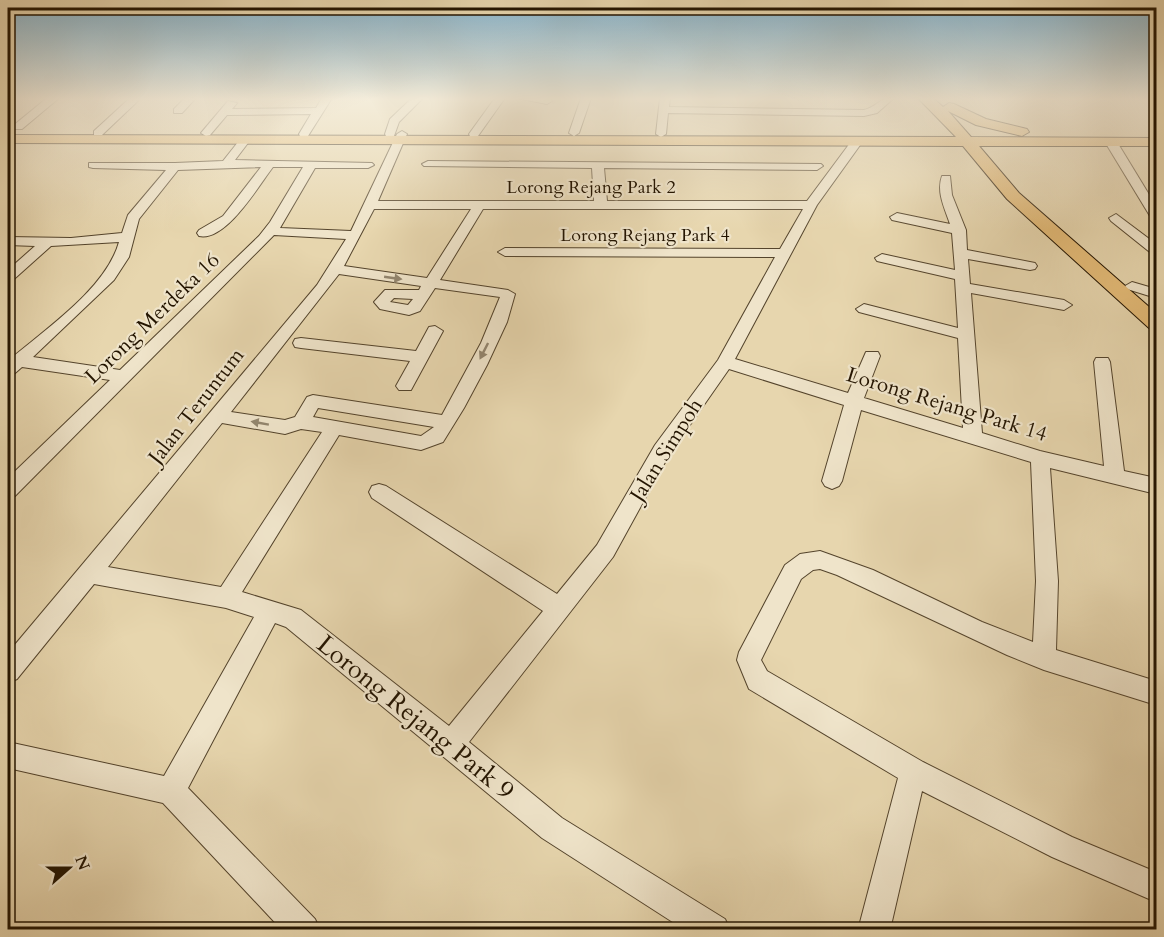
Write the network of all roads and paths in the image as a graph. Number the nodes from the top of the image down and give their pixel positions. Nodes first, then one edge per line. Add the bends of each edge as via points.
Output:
1 (857, 141) edge
2 (244, 142) edge
3 (391, 142) edge
4 (921, 142) edge
5 (974, 142) edge
6 (976, 142) edge
7 (1046, 142) edge
8 (1051, 142) junction
9 (1111, 142) junction
10 (1123, 142) edge
11 (1010, 160) dead end
12 (227, 163) junction
13 (270, 163) junction
14 (311, 164) junction
15 (428, 164) dead end
16 (93, 165) dead end
17 (368, 165) dead end
18 (598, 166) junction
19 (817, 166) dead end
20 (175, 167) junction
21 (988, 168) junction
22 (946, 179) dead end
23 (480, 204) junction
24 (369, 205) junction
25 (601, 205) junction
26 (811, 205) junction
27 (1156, 216) edge
28 (897, 217) dead end
29 (1116, 218) dead end
30 (958, 230) junction
31 (269, 231) junction
32 (204, 233) dead end
33 (354, 235) junction
34 (128, 237) junction
35 (8, 241) edge
36 (46, 243) junction
37 (1156, 250) edge
38 (505, 252) dead end
39 (786, 253) junction
40 (960, 253) junction
41 (882, 258) dead end
42 (1030, 266) dead end
43 (335, 269) junction
44 (8, 277) edge
45 (962, 282) junction
46 (426, 289) junction
47 (1155, 301) edge
48 (1064, 306) dead end
49 (864, 309) dead end
50 (1156, 323) edge
51 (435, 331) dead end
52 (966, 335) junction
53 (301, 343) dead end
54 (872, 356) dead end
55 (419, 357) junction
56 (725, 362) junction
57 (1102, 362) dead end
58 (14, 366) edge
59 (122, 376) junction
60 (405, 386) dead end
61 (855, 401) junction
62 (219, 416) junction
63 (301, 422) junction
64 (446, 422) junction
65 (334, 429) junction
66 (973, 437) junction
67 (1040, 458) junction
68 (1115, 476) junction
69 (832, 481) dead end
70 (1156, 486) edge
71 (8, 490) edge
72 (379, 492) dead end
73 (89, 573) junction
74 (226, 598) junction
75 (560, 609) junction
76 (269, 612) junction
77 (1044, 658) junction
78 (8, 671) edge
79 (1156, 693) edge
80 (451, 744) junction
81 (8, 755) edge
82 (913, 772) junction
83 (171, 792) junction
84 (1156, 887) edge
85 (304, 930) edge
86 (714, 930) edge
87 (874, 930) edge

1 - 26 street, Jalan Simpoh
2 - 12 street
3 - 24 street, Jalan Teruntum
4 - 21 main road
5 - 21 main road
6 - 47 main road via 1005,167 1015,183 1132,286
7 - 8 main road
8 - 9 main road
8 - 11 main road
9 - 10 main road
9 - 27 street
12 - 13 street
12 - 20 street
13 - 14 street
13 - 32 street via 228,219
14 - 17 street
14 - 31 street, Lorong Merdeka 16
15 - 18 street
16 - 20 street
18 - 19 street
18 - 25 street
20 - 34 street via 134,218
21 - 50 main road via 1012,195
22 - 30 street via 946,195
23 - 24 street, Lorong Rejang Park 2
23 - 25 street, Lorong Rejang Park 2
23 - 46 street
24 - 33 street, Jalan Teruntum
25 - 26 street, Lorong Rejang Park 2
26 - 39 street, Jalan Simpoh
28 - 30 street
29 - 37 street
30 - 40 street
31 - 33 street
31 - 59 street, Lorong Merdeka 16
33 - 43 street, Jalan Teruntum
34 - 36 street
34 - 58 street via 122,257 109,277
35 - 36 street
36 - 44 street
38 - 39 street, Lorong Rejang Park 4
39 - 56 street, Jalan Simpoh
40 - 42 street
40 - 45 street
41 - 45 street
43 -> 46 street
43 - 62 street, Jalan Teruntum
45 - 48 street
45 - 52 street
46 -> 64 street via 508,295 492,336
49 - 52 street
51 - 55 street
52 - 66 street
53 - 55 street
54 - 61 street
55 - 60 street
56 - 61 street, Lorong Rejang Park 14
56 - 75 street, Jalan Simpoh via 662,450 605,551
57 - 68 street
58 - 59 street
59 - 71 street, Lorong Merdeka 16
61 - 66 street, Lorong Rejang Park 14
61 - 69 street
63 -> 62 street via 285,427
62 - 73 street, Jalan Teruntum
63 - 64 street via 313,401
63 - 65 street
64 - 65 street via 434,439 421,443
65 - 74 street
66 - 67 street, Lorong Rejang Park 14
67 - 68 street, Lorong Rejang Park 14
67 - 77 street via 1047,581
68 - 70 street, Lorong Rejang Park 14
72 - 75 street
73 - 74 street, Lorong Rejang Park 9
73 - 78 street, Jalan Teruntum
74 - 76 street, Lorong Rejang Park 9
75 - 80 street, Jalan Simpoh
76 - 80 street, Lorong Rejang Park 9 via 293,618
76 - 83 street
77 - 79 street
77 - 82 street via 834,564 808,561 793,572 751,652 753,672 758,680
80 - 86 street, Lorong Rejang Park 9 via 552,828
81 - 83 street
82 - 84 street via 1062,847
82 - 87 street
83 - 85 street

